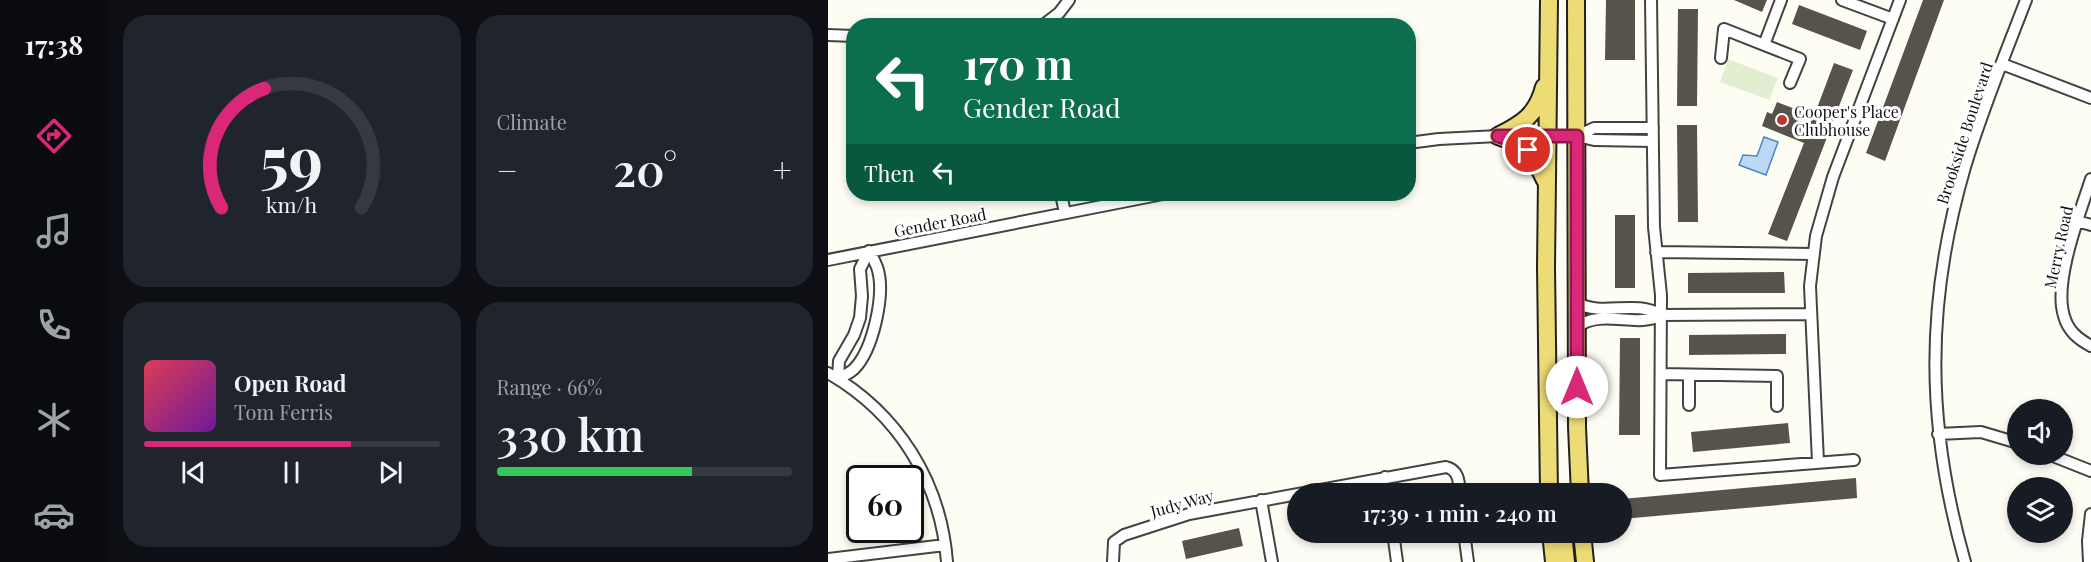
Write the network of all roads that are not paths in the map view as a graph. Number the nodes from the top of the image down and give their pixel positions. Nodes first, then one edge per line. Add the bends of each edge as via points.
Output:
1 (1069, 0) edge
2 (1548, 0) edge
3 (1576, 0) edge
4 (1652, 0) edge
5 (1781, 0) edge
6 (1842, 0) edge
7 (1900, 0) edge
8 (2026, 0) edge
9 (1052, 18) edge
10 (1893, 19) junction
11 (828, 35) edge
12 (846, 36) edge
13 (1764, 45) junction
14 (1721, 58) dead end
15 (1548, 63) junction
16 (2002, 64) junction
17 (1790, 83) dead end
18 (2091, 98) edge
19 (1653, 129) junction
20 (1498, 136) junction
21 (1547, 136) junction
22 (1577, 136) junction
23 (1653, 141) junction
24 (1416, 142) edge
25 (2091, 180) edge
26 (1547, 183) junction
27 (1062, 201) edge
28 (1127, 201) edge
29 (1065, 213) junction
30 (2077, 221) junction
31 (2091, 225) edge
32 (869, 250) junction
33 (1656, 252) junction
34 (1813, 254) junction
35 (828, 260) edge
36 (1576, 303) junction
37 (1810, 314) junction
38 (1661, 315) junction
39 (860, 318) junction
40 (876, 322) junction
41 (1577, 327) junction
42 (2091, 346) edge
43 (1661, 374) junction
44 (1689, 375) junction
45 (833, 376) edge
46 (1689, 405) dead end
47 (1777, 406) dead end
48 (1938, 434) junction
49 (2007, 440) edge
50 (1548, 449) junction
51 (1854, 460) dead end
52 (1818, 462) junction
53 (2073, 464) edge
54 (2091, 471) edge
55 (1385, 477) junction
56 (1386, 483) edge
57 (1459, 483) edge
58 (1549, 483) edge
59 (1556, 483) edge
60 (1580, 483) edge
61 (1261, 500) junction
62 (2091, 514) edge
63 (1394, 543) edge
64 (1465, 543) edge
65 (1552, 543) edge
66 (1564, 543) edge
67 (1583, 543) edge
68 (945, 545) junction
69 (828, 559) edge
70 (947, 562) edge
71 (1113, 562) edge
72 (1272, 562) edge
73 (1397, 562) edge
74 (1468, 562) edge
75 (1554, 562) edge
76 (1566, 562) edge
77 (1585, 562) edge
78 (1965, 562) edge
79 (2089, 562) edge

1 - 9 street
2 - 15 main road
3 - 22 main road
4 - 19 street
5 - 13 street
6 - 10 street
7 - 10 street
8 - 16 street, Brookside Boulevard
10 - 34 street via 1830,188
11 - 12 street
13 - 14 street via 1724,29
13 - 17 street via 1800,59
15 - 20 main road via 1537,105 1520,125
15 - 21 main road
16 - 18 street
16 - 48 street, Brookside Boulevard via 1966,166 1945,255 1936,326
19 - 22 street via 1594,128
19 - 23 street
20 - 21 street
20 - 24 street
20 - 26 main road via 1528,150
21 - 22 street
21 - 26 main road
22 - 23 street
22 - 36 main road
23 - 33 street
25 - 30 street, Merry Road
26 - 50 main road
27 - 29 street
28 - 29 street, Gender Road
29 - 32 street, Gender Road
30 - 31 street
30 - 42 street, Merry Road via 2062,287 2062,308 2068,327
32 - 35 street, Gender Road
32 - 39 street via 861,269
32 - 40 street via 879,276
33 - 34 street
33 - 38 street
34 - 37 street
36 - 38 street via 1600,308 1645,307
36 - 41 main road
37 - 38 street
37 - 52 street
38 - 41 street via 1646,319 1595,319
38 - 43 street
39 - 40 street
39 - 45 street
40 - 45 street via 854,369
41 - 60 main road
43 - 44 street
43 - 52 street via 1660,475
44 - 46 street
44 - 47 street via 1777,376
45 - 68 street via 876,409 912,452 933,494
48 - 49 street via 1981,432
48 - 78 street, Brookside Boulevard via 1951,512
50 - 58 main road
50 - 59 main road
51 - 52 street
53 - 54 street
55 - 56 street
55 - 57 street, Judy Way via 1446,467 1451,468
55 - 61 street, Judy Way
61 - 71 street, Judy Way via 1189,514 1124,535 1114,542
61 - 72 street
62 - 79 street
63 - 73 street
64 - 74 street
65 - 75 main road
66 - 76 main road
67 - 77 main road
68 - 69 street
68 - 70 street

